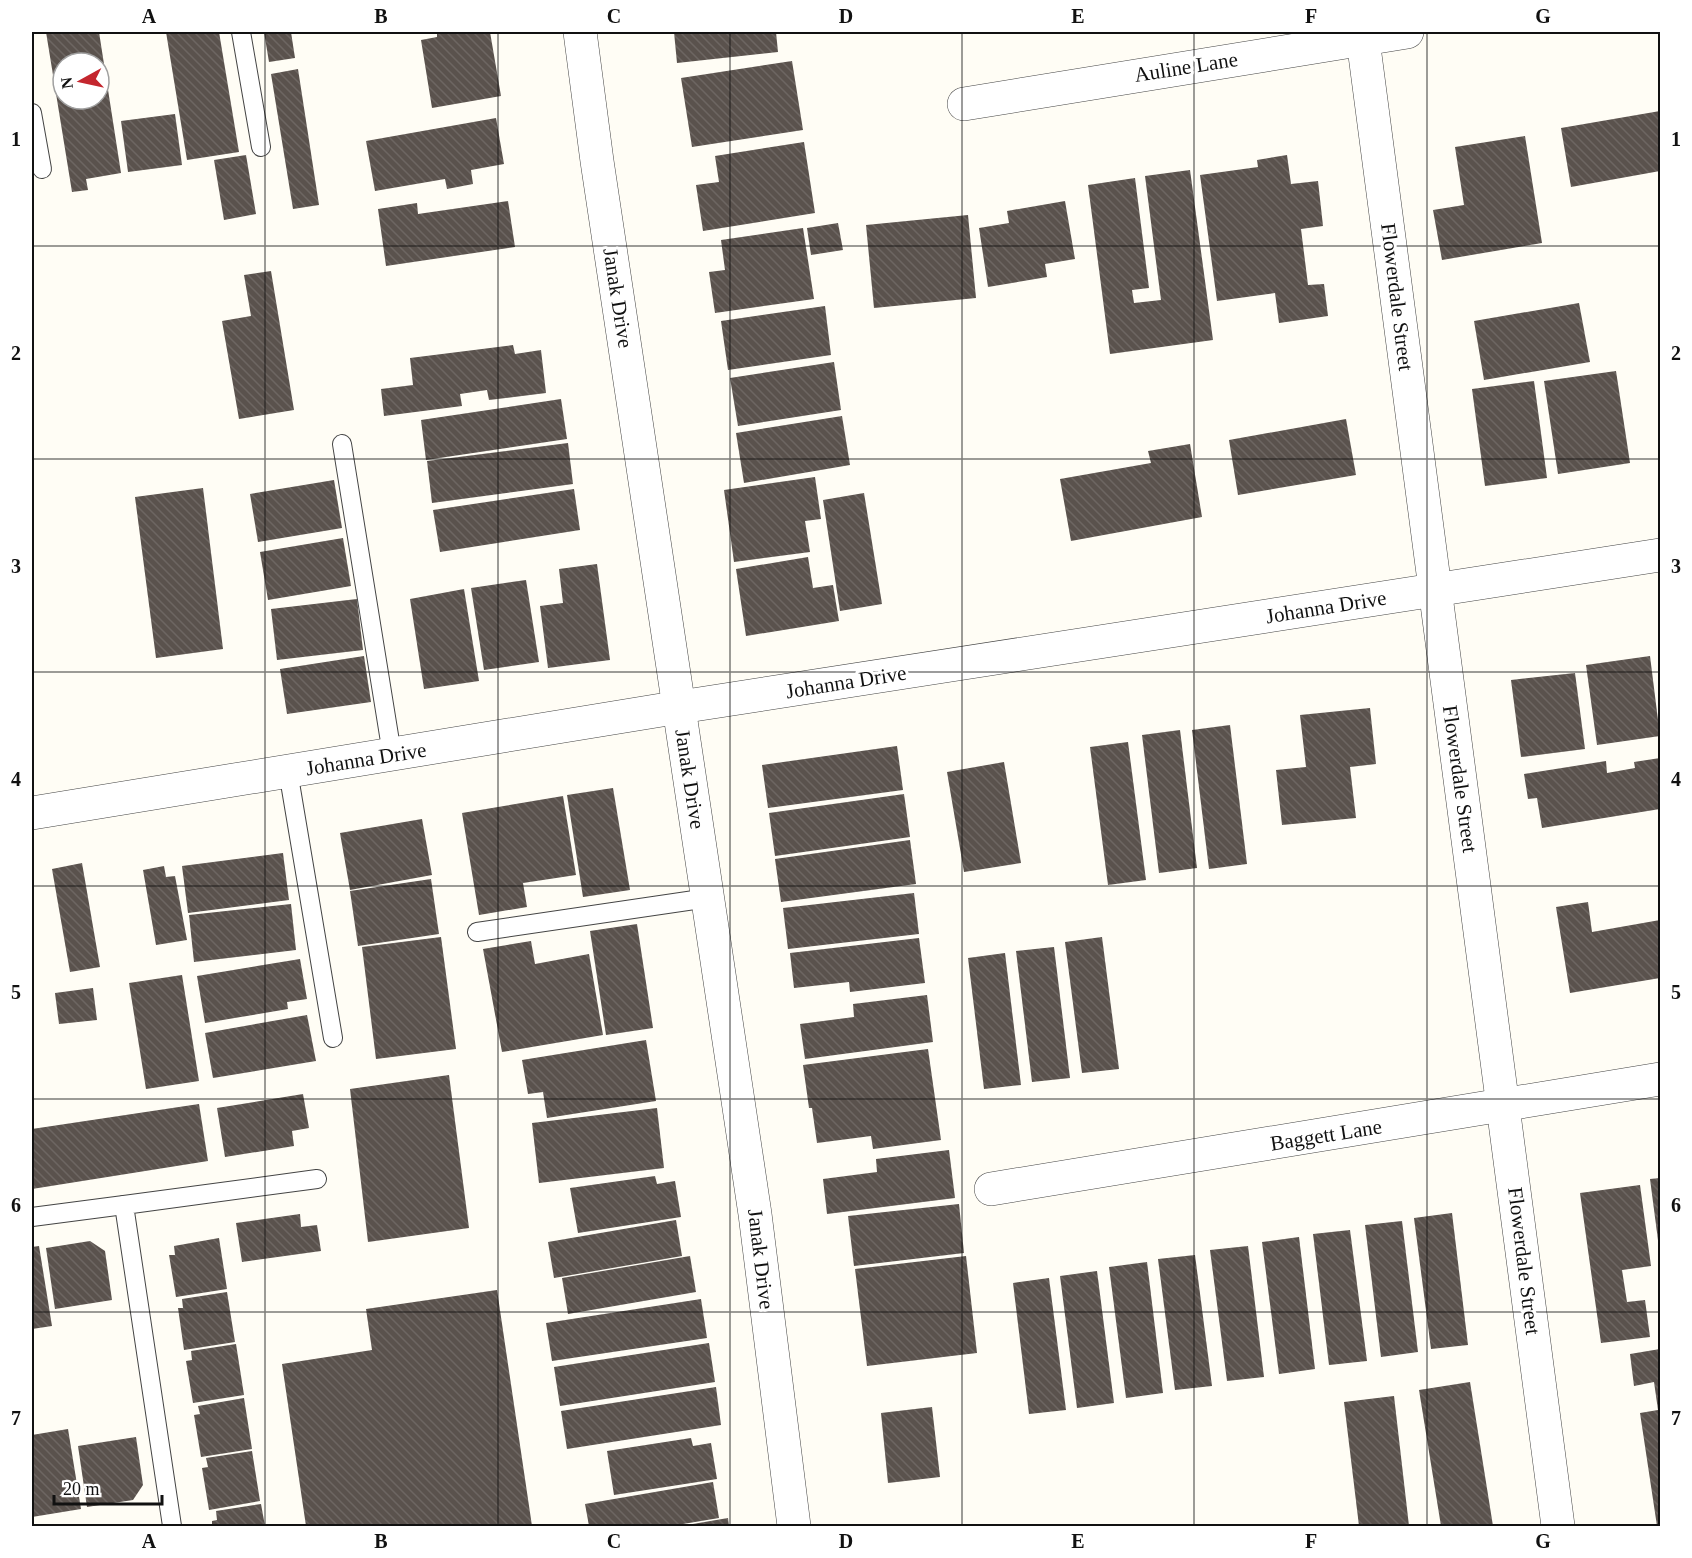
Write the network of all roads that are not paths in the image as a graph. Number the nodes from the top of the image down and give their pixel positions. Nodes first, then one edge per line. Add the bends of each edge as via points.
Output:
1 (241, 32) edge
2 (580, 32) edge
3 (1407, 32) edge
4 (1363, 35) edge
5 (964, 104) dead end
6 (32, 113) edge
7 (261, 147) dead end
8 (42, 169) dead end
9 (342, 444) dead end
10 (1660, 555) edge
11 (1435, 591) junction
12 (680, 707) junction
13 (392, 754) junction
14 (288, 771) junction
15 (32, 813) edge
16 (708, 898) junction
17 (477, 932) dead end
18 (333, 1038) dead end
19 (1660, 1079) edge
20 (1504, 1106) junction
21 (317, 1179) dead end
22 (991, 1189) dead end
23 (124, 1205) junction
24 (32, 1217) edge
25 (172, 1527) edge
26 (794, 1527) edge
27 (1558, 1527) edge

1 - 7 lane
2 - 12 street, Janak Drive
3 - 4 street, Auline Lane
4 - 5 street, Auline Lane
4 - 11 street, Flowerdale Street
6 - 8 lane
9 - 13 lane
10 - 11 street, Johanna Drive
11 - 12 street, Johanna Drive
11 - 20 street, Flowerdale Street
12 - 13 street, Johanna Drive
12 - 16 street, Janak Drive
13 - 14 street, Johanna Drive
14 - 15 street, Johanna Drive
14 - 18 lane
16 - 17 lane
16 - 26 street, Janak Drive via 755,1214
19 - 20 street, Baggett Lane
20 - 22 street, Baggett Lane
20 - 27 street, Flowerdale Street
21 - 23 lane
23 - 24 lane
23 - 25 lane

